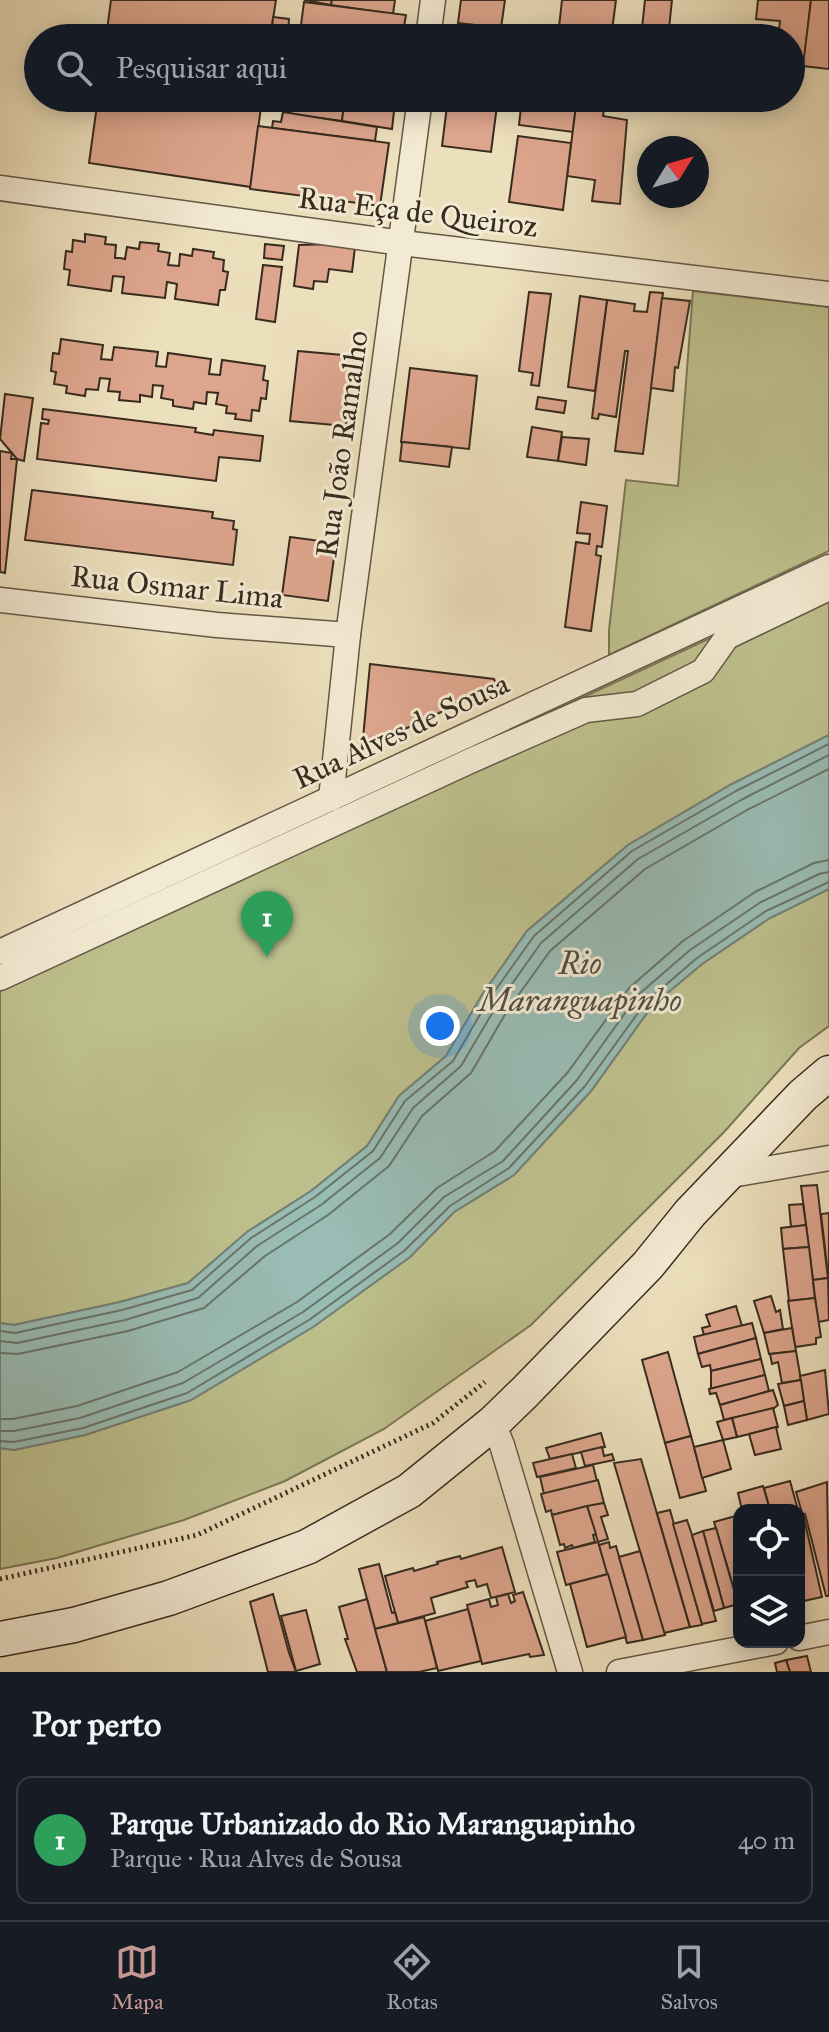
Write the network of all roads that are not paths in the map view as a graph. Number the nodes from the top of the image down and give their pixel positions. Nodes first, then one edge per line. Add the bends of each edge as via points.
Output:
1 (433, 0) edge
2 (430, 24) edge
3 (418, 112) edge
4 (0, 188) edge
5 (402, 243) junction
6 (829, 294) edge
7 (829, 567) edge
8 (829, 588) edge
9 (0, 600) edge
10 (348, 635) junction
11 (331, 799) junction
12 (0, 952) edge
13 (0, 978) edge
14 (829, 1073) edge
15 (829, 1158) edge
16 (726, 1176) junction
17 (493, 1423) junction
18 (829, 1632) edge
19 (805, 1637) edge
20 (0, 1639) edge
21 (745, 1648) edge
22 (570, 1672) edge
23 (619, 1672) edge

1 - 2 street
3 - 5 street, Rua João Ramalho
4 - 5 street, Rua Eça de Queiroz
5 - 6 street, Rua Eça de Queiroz
5 - 10 street, Rua João Ramalho
7 - 11 street, Rua Alves de Sousa
8 - 13 street via 727,637 703,671 637,704 572,716
9 - 10 street, Rua Osmar Lima
10 - 11 street, Rua João Ramalho
11 - 12 street, Rua Alves de Sousa
14 - 16 main road
15 - 16 street
16 - 17 main road via 648,1265
17 - 20 main road via 409,1491 307,1547 169,1598
17 - 22 street
18 - 19 street
21 - 23 street

